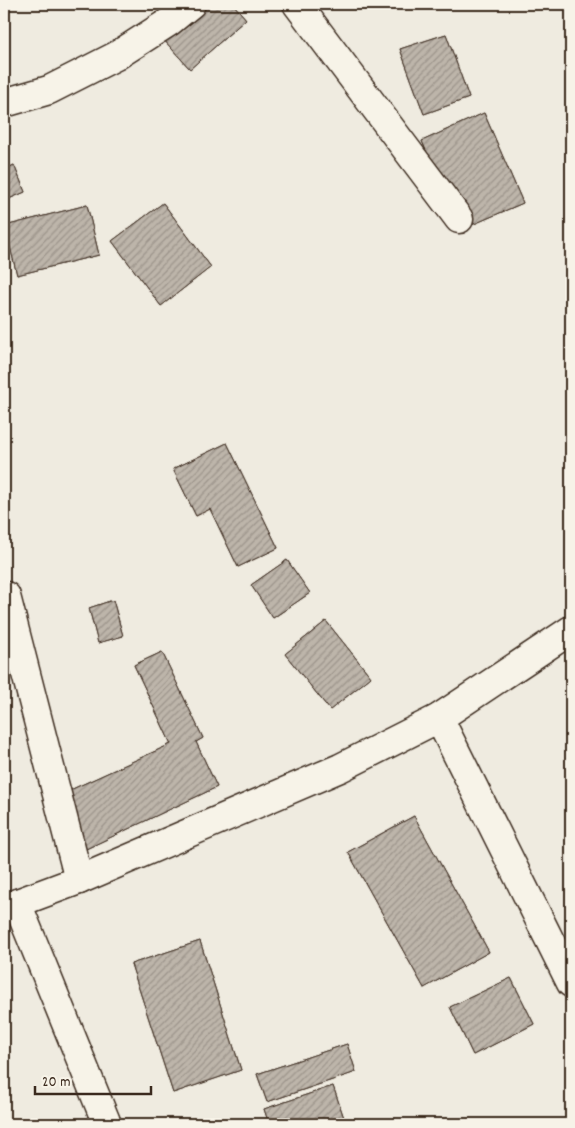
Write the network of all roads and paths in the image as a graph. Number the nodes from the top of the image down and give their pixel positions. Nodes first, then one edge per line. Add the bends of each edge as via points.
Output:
1 (191, 4) edge
2 (297, 4) edge
3 (4, 103) edge
4 (458, 219) dead end
5 (6, 596) dead end
6 (571, 630) edge
7 (439, 718) junction
8 (79, 880) junction
9 (10, 905) edge
10 (571, 983) edge
11 (108, 1124) edge

1 - 3 street via 170,22 116,56 49,90
2 - 4 street
5 - 8 street
6 - 7 street
7 - 8 street via 340,768
7 - 10 street
8 - 9 street
9 - 11 street

